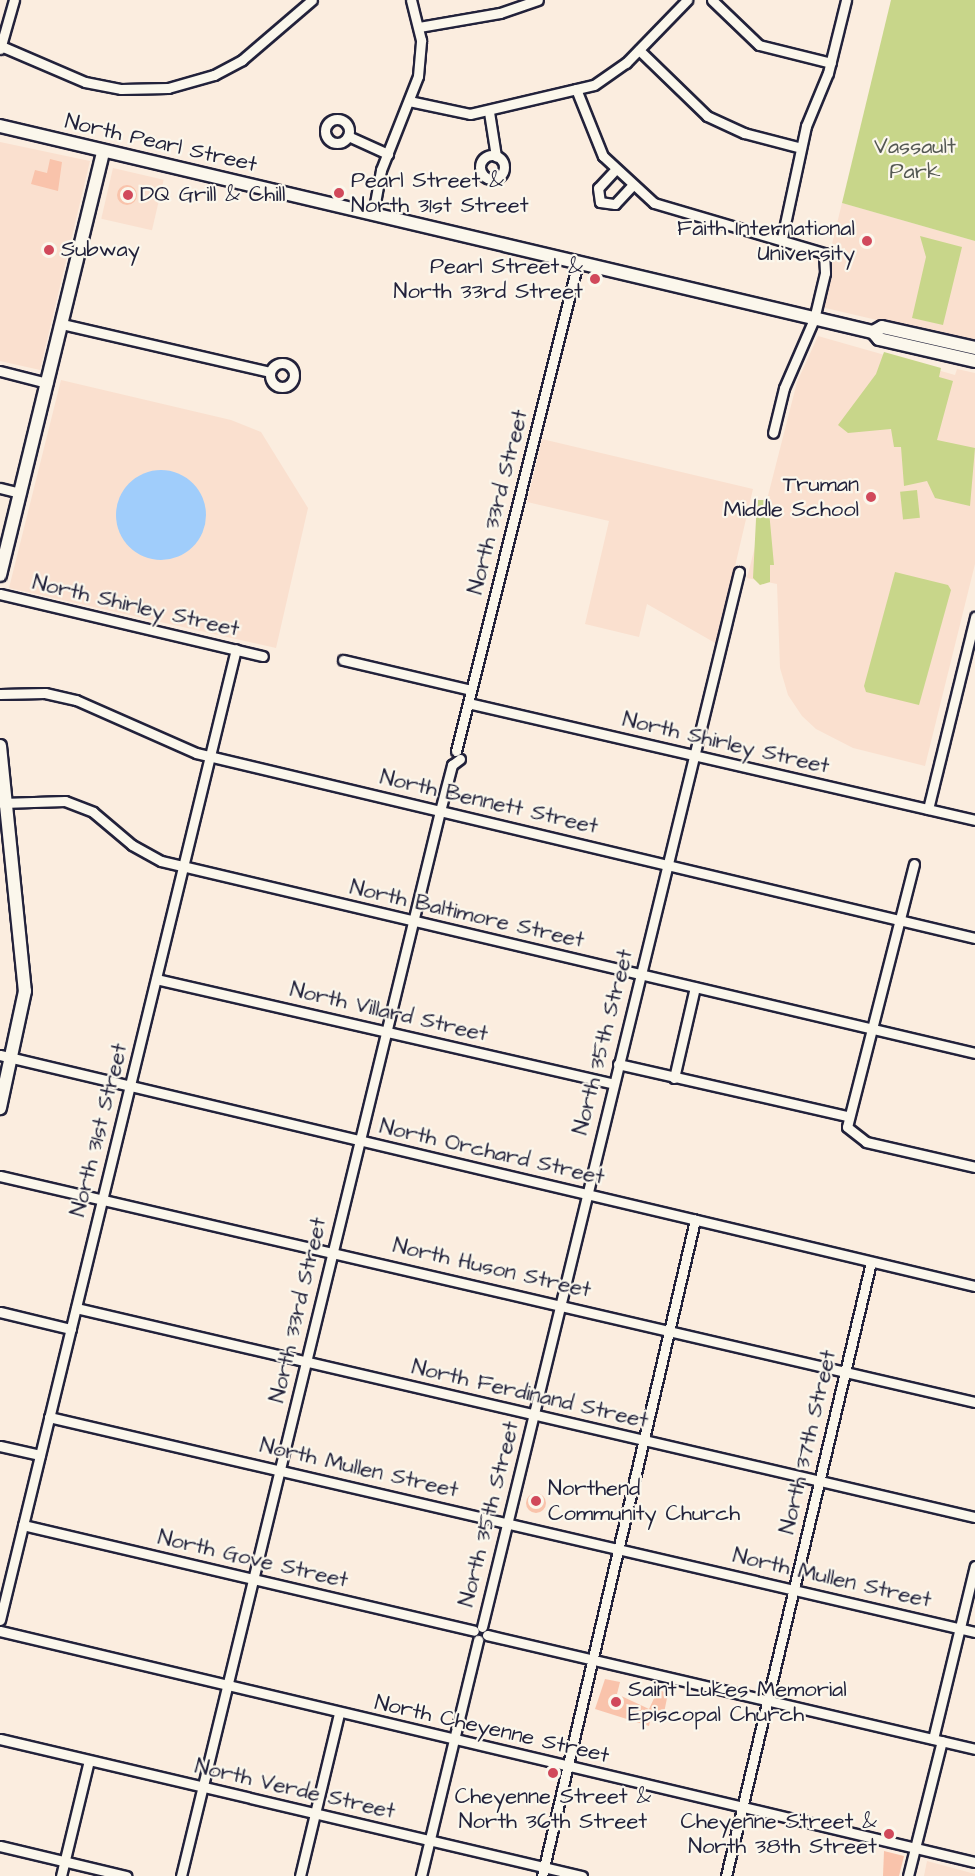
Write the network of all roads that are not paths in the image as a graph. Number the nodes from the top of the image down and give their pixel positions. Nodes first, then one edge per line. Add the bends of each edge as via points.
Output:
1 (14, 0) edge
2 (312, 0) edge
3 (411, 0) edge
4 (538, 0) edge
5 (671, 0) edge
6 (687, 0) edge
7 (712, 0) edge
8 (846, 0) edge
9 (679, 8) junction
10 (419, 27) junction
11 (1, 48) edge
12 (639, 50) junction
13 (831, 63) junction
14 (576, 89) junction
15 (409, 101) junction
16 (489, 112) junction
17 (0, 126) edge
18 (348, 136) dead end
19 (801, 148) junction
20 (103, 151) junction
21 (387, 154) junction
22 (496, 156) dead end
23 (614, 171) junction
24 (631, 187) junction
25 (373, 214) junction
26 (782, 238) junction
27 (578, 262) junction
28 (814, 319) junction
29 (62, 324) junction
30 (873, 332) junction
31 (975, 348) edge
32 (975, 361) edge
33 (0, 371) edge
34 (270, 372) dead end
35 (47, 383) junction
36 (772, 433) dead end
37 (0, 488) edge
38 (20, 493) junction
39 (740, 572) dead end
40 (0, 574) edge
41 (0, 594) edge
42 (975, 617) edge
43 (236, 649) junction
44 (263, 656) dead end
45 (343, 660) dead end
46 (471, 690) junction
47 (0, 694) edge
48 (468, 703) junction
49 (0, 746) edge
50 (694, 755) junction
51 (209, 756) junction
52 (3, 803) edge
53 (928, 809) junction
54 (440, 811) junction
55 (975, 820) edge
56 (914, 864) dead end
57 (667, 865) junction
58 (183, 867) junction
59 (900, 920) junction
60 (413, 922) junction
61 (975, 938) edge
62 (639, 973) junction
63 (156, 979) junction
64 (695, 987) junction
65 (873, 1030) junction
66 (386, 1032) junction
67 (975, 1053) edge
68 (6, 1056) edge
69 (618, 1064) junction
70 (674, 1078) junction
71 (613, 1084) junction
72 (130, 1085) junction
73 (0, 1108) edge
74 (847, 1116) junction
75 (360, 1140) junction
76 (975, 1167) edge
77 (0, 1176) edge
78 (586, 1193) junction
79 (102, 1199) junction
80 (695, 1220) junction
81 (331, 1252) junction
82 (871, 1262) junction
83 (975, 1286) edge
84 (558, 1303) junction
85 (76, 1308) junction
86 (0, 1312) edge
87 (71, 1329) junction
88 (669, 1330) junction
89 (306, 1362) junction
90 (845, 1372) junction
91 (975, 1402) edge
92 (532, 1414) junction
93 (49, 1417) junction
94 (644, 1441) junction
95 (0, 1446) edge
96 (40, 1455) junction
97 (280, 1470) junction
98 (819, 1481) junction
99 (975, 1517) edge
100 (507, 1522) junction
101 (23, 1525) junction
102 (619, 1550) junction
103 (975, 1566) edge
104 (5, 1579) edge
105 (253, 1579) junction
106 (793, 1589) junction
107 (0, 1620) edge
108 (960, 1628) junction
109 (0, 1631) edge
110 (975, 1632) edge
111 (480, 1633) junction
112 (592, 1660) junction
113 (227, 1686) junction
114 (766, 1700) junction
115 (339, 1714) junction
116 (0, 1739) edge
117 (454, 1739) junction
118 (937, 1740) junction
119 (975, 1749) edge
120 (89, 1760) junction
121 (567, 1767) junction
122 (203, 1787) junction
123 (742, 1807) junction
124 (315, 1814) junction
125 (430, 1840) junction
126 (0, 1846) edge
127 (915, 1848) junction
128 (65, 1861) junction
129 (975, 1862) edge
130 (543, 1872) edge
131 (61, 1876) edge
132 (126, 1876) edge
133 (182, 1876) edge
134 (300, 1876) edge
135 (421, 1876) edge
136 (582, 1876) edge
137 (726, 1876) edge
138 (908, 1876) edge

1 - 11 street
2 - 11 street via 242,60 168,88 121,89 85,82
3 - 10 street
4 - 10 street via 500,13
5 - 9 street
6 - 9 street
7 - 13 street via 759,45
8 - 13 street
9 - 12 street
10 - 15 street via 419,65
12 - 14 street via 601,82
12 - 19 street via 707,116 744,133
13 - 19 street
14 - 16 street
14 - 23 street via 590,133
15 - 16 street via 457,114
15 - 21 street
16 - 22 street
17 - 20 main road, North Pearl Street
18 - 21 street
19 - 26 street
20 - 25 main road, North Pearl Street
20 - 29 main road
21 - 25 street
23 - 24 street
23 - 24 street via 598,188 600,202 615,204
24 - 26 street via 678,214
25 - 27 main road, North Pearl Street
26 - 28 street via 823,250 826,266
27 - 28 main road, North Pearl Street
27 - 46 street, North 33rd Street
28 - 30 main road, North Pearl Street
28 - 36 street via 784,388
29 - 34 street
29 - 35 main road
30 - 31 main road, North Pearl Street via 882,327
30 - 32 main road, North Pearl Street via 879,339
33 - 35 street
35 - 38 main road
37 - 38 street
38 - 40 main road
39 - 50 street, North 35th Street
41 - 43 street, North Shirley Street
42 - 53 street
43 - 44 street, North Shirley Street
43 - 51 street, North 31st Street
45 - 46 street
46 - 48 street, North 33rd Street
47 - 51 street, North Bennett Street via 45,693 76,700 175,746
48 - 50 street, North Shirley Street
48 - 54 street, North 33rd Street via 458,755
49 - 52 main road
50 - 53 street, North Shirley Street
50 - 57 street, North 35th Street
51 - 54 street, North Bennett Street
51 - 58 street, North 31st Street
52 - 58 street, North Baltimore Street via 47,799 74,804 93,812 147,856
52 - 68 main road via 25,991
53 - 55 street, North Shirley Street
54 - 57 street, North Bennett Street
54 - 60 street, North 33rd Street
56 - 59 street
57 - 59 street, North Bennett Street
57 - 62 street, North 35th Street
58 - 60 street, North Baltimore Street
58 - 63 street, North 31st Street
59 - 61 street, North Bennett Street
59 - 65 street
60 - 62 street, North Baltimore Street
60 - 66 street, North 33rd Street
62 - 64 street, North Baltimore Street
62 - 69 street, North 35th Street
63 - 66 street, North Villard Street
63 - 72 street, North 31st Street
64 - 65 street, North Baltimore Street
64 - 70 street
65 - 67 street, North Baltimore Street
65 - 74 street
66 - 71 street, North Villard Street
66 - 75 street, North 33rd Street
68 - 72 street, North Orchard Street
68 - 73 main road
69 - 70 street
69 - 71 street, North 35th Street
70 - 74 street
71 - 78 street, North 35th Street
72 - 75 street, North Orchard Street
72 - 79 street, North 31st Street
74 - 76 street via 849,1132 862,1140
75 - 78 street, North Orchard Street
75 - 81 street, North 33rd Street
77 - 79 street, North Huson Street
78 - 80 street, North Orchard Street
78 - 84 street, North 35th Street
79 - 81 street, North Huson Street
79 - 85 street, North 31st Street
80 - 82 street, North Orchard Street
80 - 88 street
81 - 84 street, North Huson Street
81 - 89 street, North 33rd Street
82 - 83 street, North Orchard Street
82 - 90 street, North 37th Street
84 - 88 street, North Huson Street
84 - 92 street, North 35th Street
85 - 87 street, North 31st Street
85 - 89 street, North Ferdinand Street
86 - 87 street
87 - 93 street, North 31st Street
88 - 90 street, North Huson Street
88 - 94 street
89 - 92 street, North Ferdinand Street
89 - 97 street, North 33rd Street
90 - 91 street, North Huson Street
90 - 98 street, North 37th Street
92 - 94 street, North Ferdinand Street
92 - 100 street, North 35th Street
93 - 96 street, North 31st Street
93 - 97 street, North Mullen Street
94 - 98 street, North Ferdinand Street
94 - 102 street
95 - 96 street
96 - 101 street, North 31st Street
97 - 100 street, North Mullen Street
97 - 105 street, North 33rd Street
98 - 99 street, North Ferdinand Street
98 - 106 street, North 37th Street
100 - 102 street, North Mullen Street
100 - 111 street, North 35th Street
101 - 104 street, North 31st Street
101 - 105 street, North Gove Street
102 - 106 street, North Mullen Street
102 - 112 street
103 - 108 street
104 - 107 street, North 31st Street
105 - 111 street, North Gove Street
105 - 113 street, North 33rd Street
106 - 108 street, North Mullen Street
106 - 114 street, North 37th Street
108 - 110 street, North Mullen Street
108 - 118 street
109 - 113 street, North Cheyenne Street
111 - 112 street, North Gove Street
111 - 117 street, North 35th Street
112 - 114 street, North Gove Street
112 - 121 street
113 - 115 street, North Cheyenne Street
113 - 122 street, North 33rd Street
114 - 118 street, North Gove Street
114 - 123 street, North 37th Street
115 - 117 street, North Cheyenne Street
115 - 124 street
116 - 120 street, North Verde Street
117 - 121 street, North Cheyenne Street
117 - 125 street, North 35th Street
118 - 119 street, North Gove Street
118 - 127 street
120 - 122 street, North Verde Street
120 - 128 street
121 - 123 street, North Cheyenne Street
121 - 130 street
122 - 124 street, North Verde Street
122 - 133 street, North 33rd Street
123 - 127 street, North Cheyenne Street
123 - 137 street, North 37th Street
124 - 125 street, North Verde Street
124 - 134 street
125 - 130 street, North Verde Street
125 - 135 street, North 35th Street
126 - 128 street
127 - 129 street, North Cheyenne Street
127 - 138 street
128 - 131 street
128 - 132 street
130 - 136 street, North Verde Street

